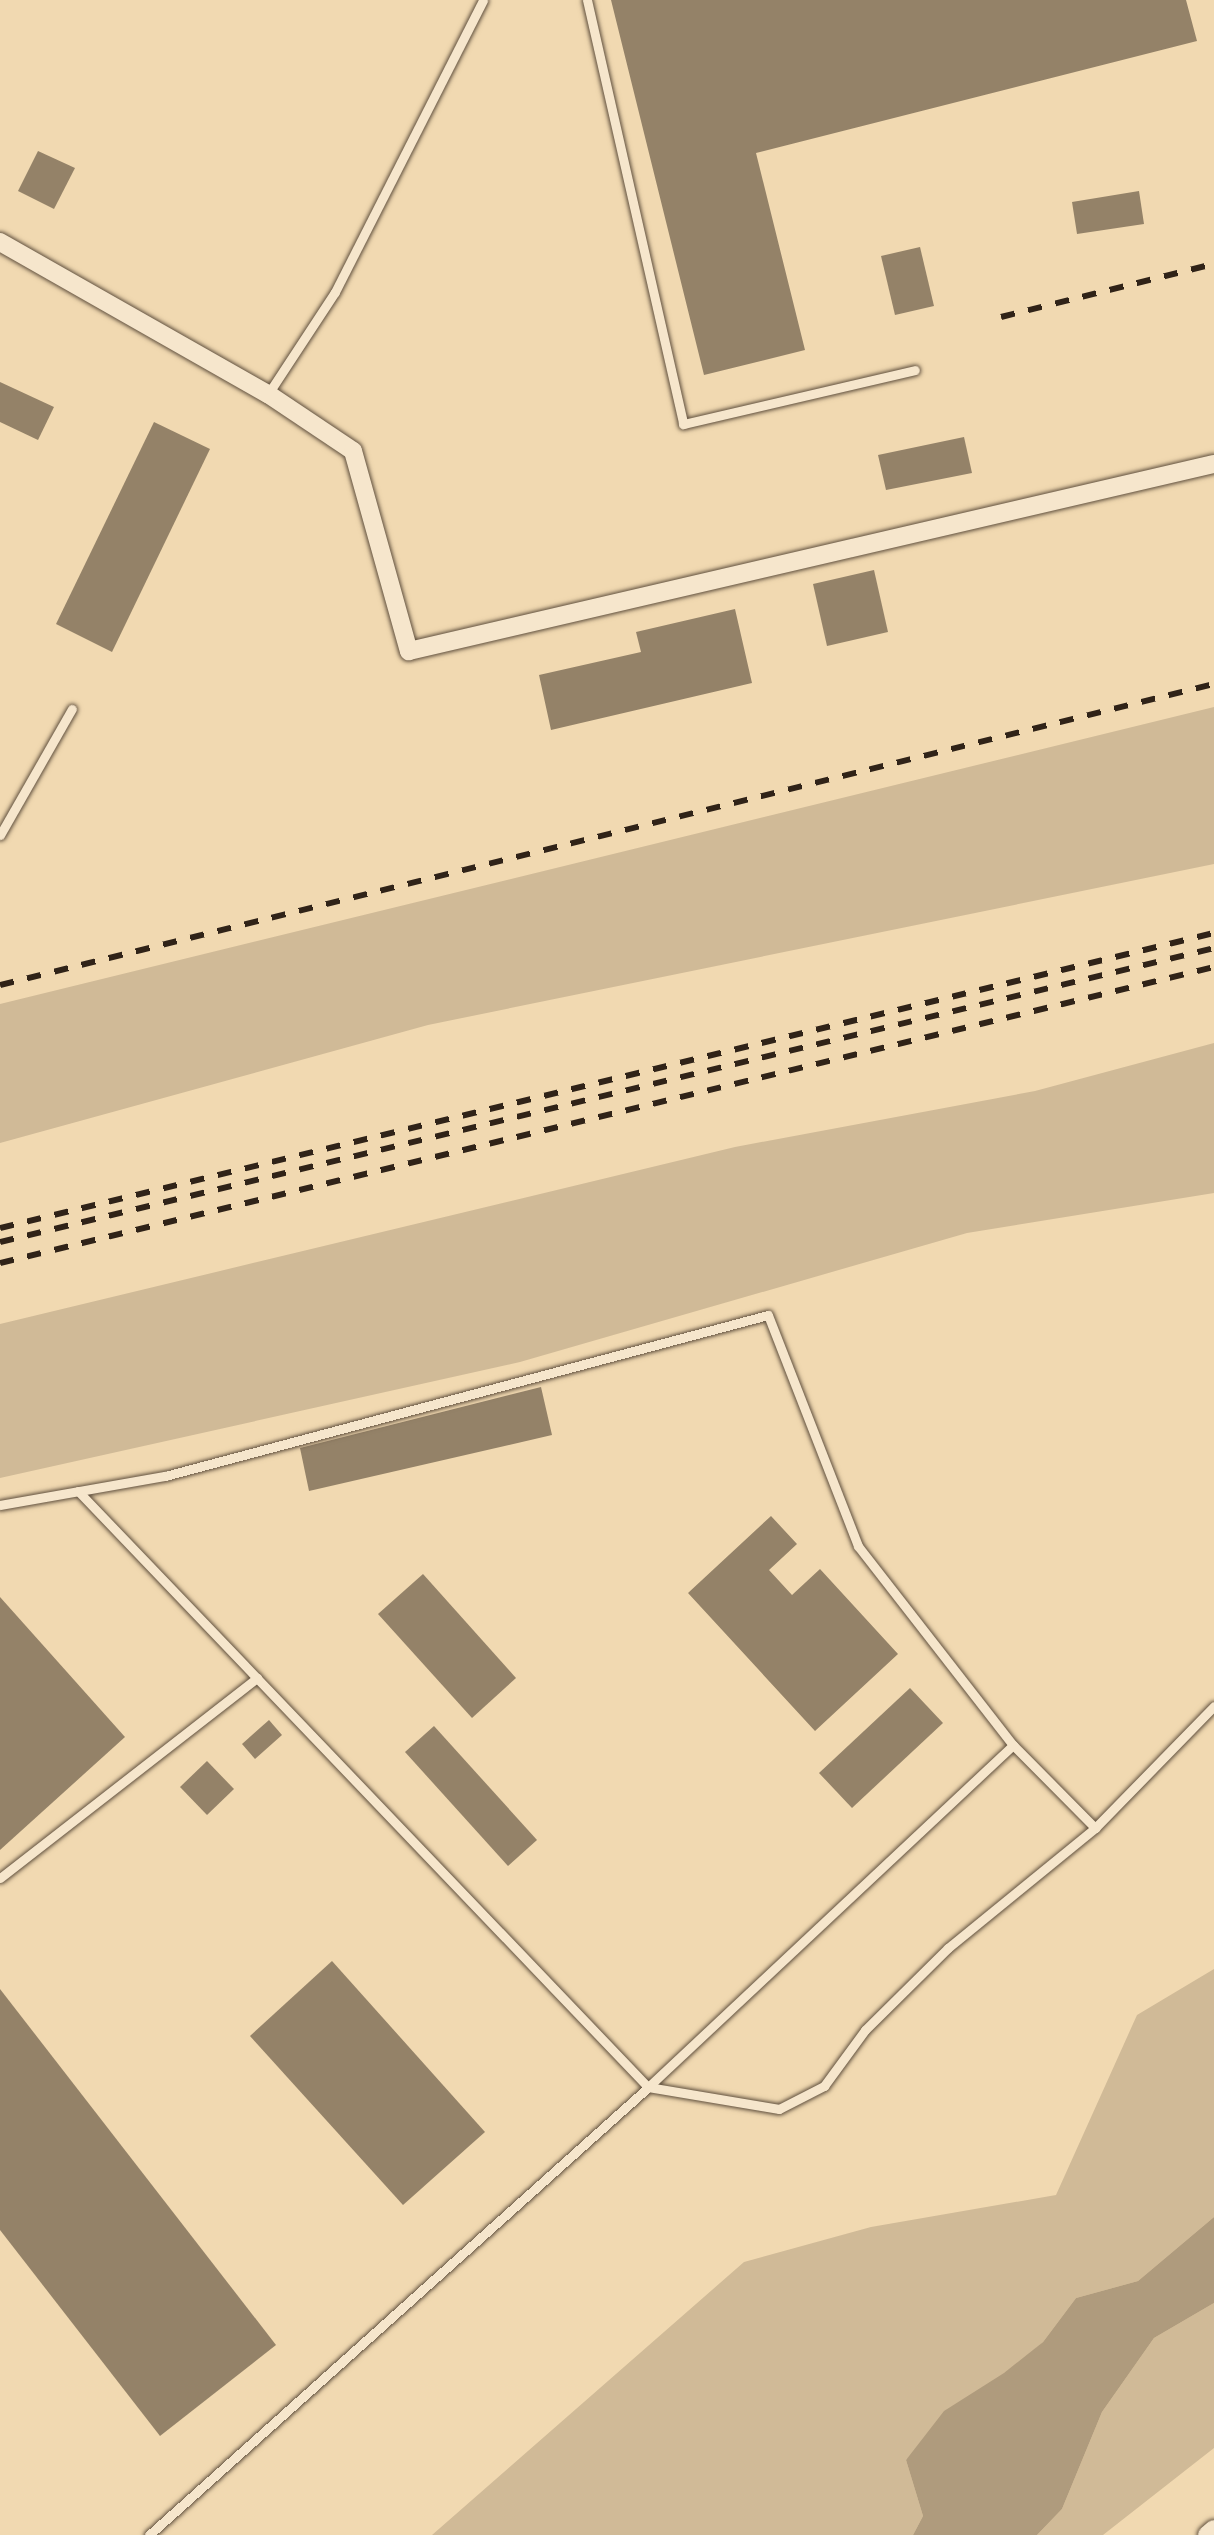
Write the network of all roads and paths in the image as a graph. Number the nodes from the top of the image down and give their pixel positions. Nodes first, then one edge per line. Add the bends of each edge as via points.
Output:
1 (483, 0) edge
2 (587, 0) edge
3 (0, 242) edge
4 (915, 370) dead end
5 (268, 394) junction
6 (1214, 464) edge
7 (72, 709) dead end
8 (0, 835) edge
9 (78, 1491) junction
10 (0, 1505) edge
11 (257, 1678) junction
12 (1214, 1706) edge
13 (1013, 1745) junction
14 (1095, 1828) junction
15 (0, 1878) edge
16 (661, 2076) dead end
17 (648, 2087) junction
18 (1214, 2529) edge
19 (149, 2535) edge
20 (1207, 2535) edge

1 - 5 lane via 335,292
2 - 4 lane via 683,424
3 - 5 street
5 - 6 street via 353,451 409,651
7 - 8 lane
9 - 10 lane
9 - 11 lane
9 - 13 lane via 165,1476 768,1315 858,1546
11 - 15 lane
11 - 17 lane
12 - 14 lane
13 - 14 lane
13 - 17 lane
14 - 17 lane via 948,1948 865,2030 824,2086 779,2109
16 - 17 lane
17 - 19 lane
18 - 20 street

